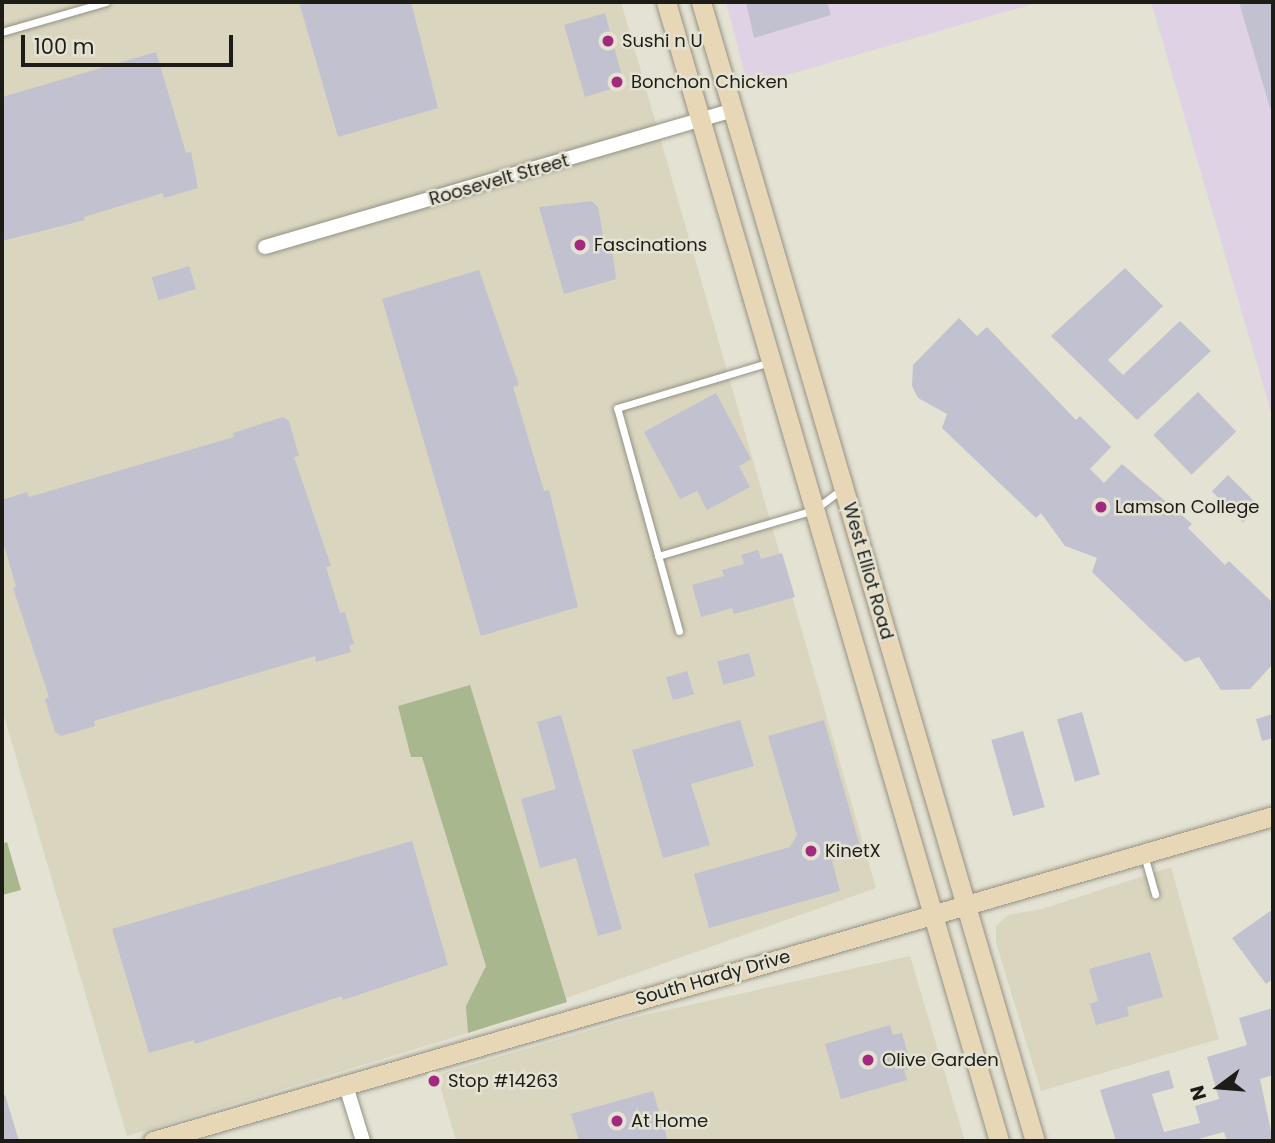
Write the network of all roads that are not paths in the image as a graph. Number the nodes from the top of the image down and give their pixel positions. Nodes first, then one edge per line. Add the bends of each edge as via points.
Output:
1 (106, 2) edge
2 (666, 2) edge
3 (701, 2) edge
4 (2, 32) edge
5 (732, 110) junction
6 (701, 122) junction
7 (265, 247) dead end
8 (771, 362) junction
9 (843, 487) junction
10 (814, 510) junction
11 (658, 556) junction
12 (679, 631) dead end
13 (1273, 816) edge
14 (1144, 855) junction
15 (1155, 894) dead end
16 (966, 907) junction
17 (933, 916) junction
18 (346, 1086) junction
19 (180, 1137) edge
20 (153, 1141) edge
21 (363, 1141) edge
22 (999, 1141) edge
23 (1035, 1141) edge

1 - 4 lane
2 - 6 main road, West Elliot Road
3 - 5 main road, West Elliot Road
5 - 6 street, Roosevelt Street
5 - 9 main road, West Elliot Road
6 - 7 street, Roosevelt Street
6 - 8 main road, West Elliot Road
8 - 10 main road, West Elliot Road
8 - 11 lane via 617,408
9 - 10 lane
9 - 16 main road, West Elliot Road
10 - 11 lane
10 - 17 main road, West Elliot Road
11 - 12 lane
13 - 14 main road, South Hardy Drive
14 - 15 lane
14 - 16 main road, South Hardy Drive
16 - 17 main road, South Hardy Drive
16 - 23 main road, West Elliot Road
17 - 18 main road, South Hardy Drive
17 - 22 main road, West Elliot Road
18 - 19 main road, South Hardy Drive
18 - 21 street
19 - 20 main road, South Hardy Drive

